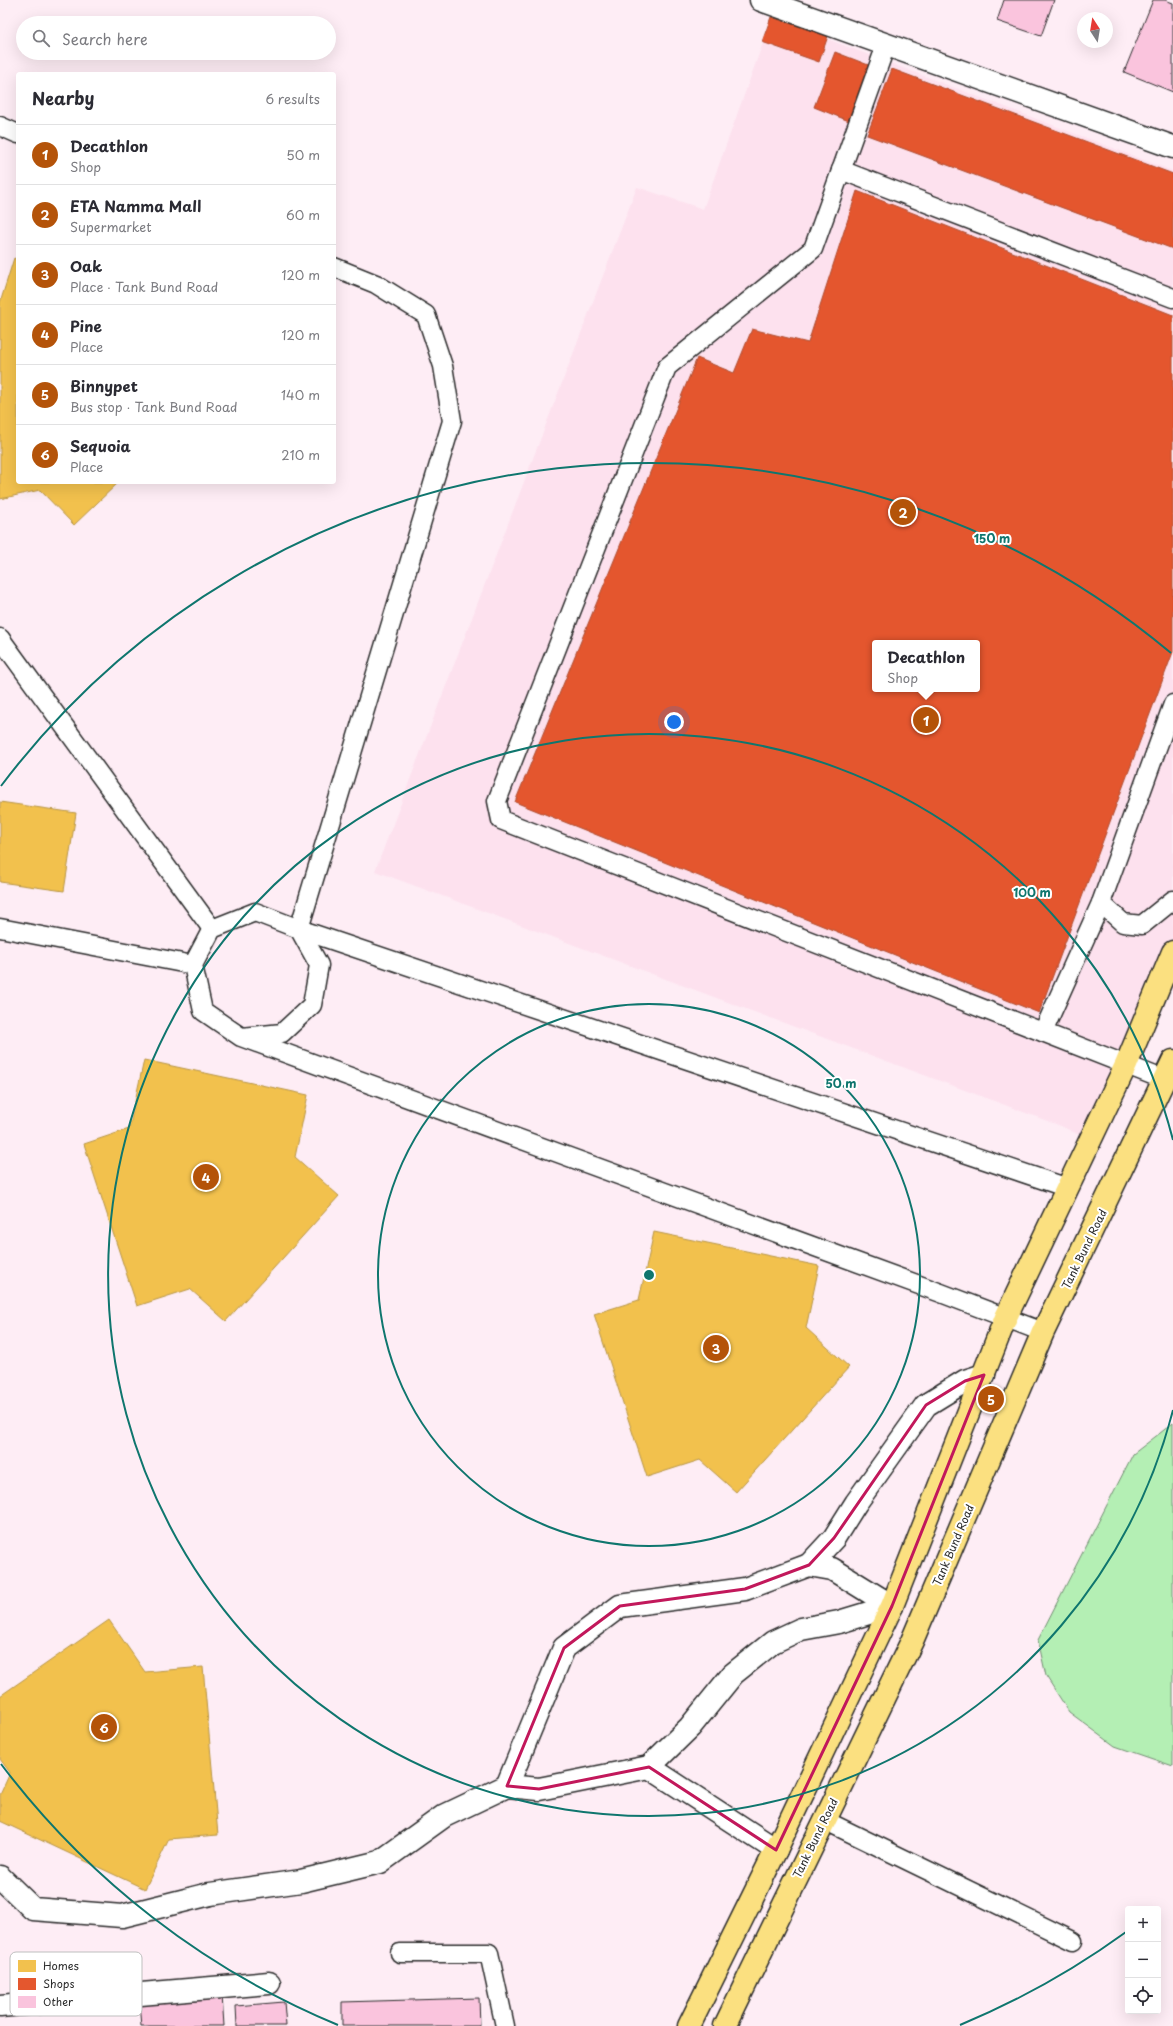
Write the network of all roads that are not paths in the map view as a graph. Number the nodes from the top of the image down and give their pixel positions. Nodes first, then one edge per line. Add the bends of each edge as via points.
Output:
1 (761, 0) edge
2 (886, 45) junction
3 (0, 126) edge
4 (16, 133) edge
5 (1173, 147) edge
6 (841, 170) junction
7 (336, 268) edge
8 (1173, 298) edge
9 (0, 638) edge
10 (1173, 704) edge
11 (1173, 900) edge
12 (1101, 903) junction
13 (0, 928) edge
14 (212, 929) junction
15 (299, 929) junction
16 (1173, 952) edge
17 (193, 965) junction
18 (1042, 1032) junction
19 (241, 1037) junction
20 (1126, 1065) junction
21 (1170, 1074) edge
22 (1068, 1188) junction
23 (1006, 1317) junction
24 (1043, 1332) junction
25 (984, 1375) junction
26 (809, 1565) junction
27 (892, 1606) junction
28 (649, 1768) junction
29 (507, 1786) junction
30 (824, 1820) junction
31 (776, 1850) junction
32 (0, 1877) edge
33 (1073, 1940) dead end
34 (400, 1953) dead end
35 (269, 1983) dead end
36 (142, 1994) edge
37 (10, 2005) edge
38 (0, 2006) edge
39 (505, 2026) edge
40 (689, 2026) edge
41 (725, 2026) edge

1 - 2 street
2 - 5 street
2 - 6 lane
3 - 4 lane
6 - 8 lane
6 - 18 lane via 813,249 668,367 497,801 501,820
7 - 15 lane via 376,284 426,315 443,366 452,421
9 - 14 lane
10 - 12 lane
11 - 12 lane via 1142,925 1123,923
12 - 18 lane
13 - 17 lane
14 - 15 lane via 255,912
14 - 17 lane
15 - 19 lane via 319,965 312,1005 282,1033
15 - 22 lane
16 - 20 main road
17 - 19 lane via 203,1011
18 - 20 lane
19 - 23 lane
20 - 21 lane
20 - 22 main road
21 - 24 main road, Tank Bund Road
22 - 23 main road
23 - 24 lane
23 - 25 main road
24 - 30 main road, Tank Bund Road via 912,1640
25 - 26 street via 965,1381 926,1405 834,1538
25 - 27 main road
26 - 27 street via 832,1569
26 - 29 street via 745,1589 620,1606 564,1648
27 - 28 street via 839,1622 801,1629 773,1642 733,1674 690,1727
27 - 31 main road
28 - 29 street via 539,1789
28 - 31 street
29 - 32 street via 444,1816 380,1862 301,1881 210,1894 122,1916 33,1909
30 - 33 lane
30 - 41 main road, Tank Bund Road
31 - 40 main road
34 - 39 lane via 489,1953
35 - 36 street
37 - 38 street

